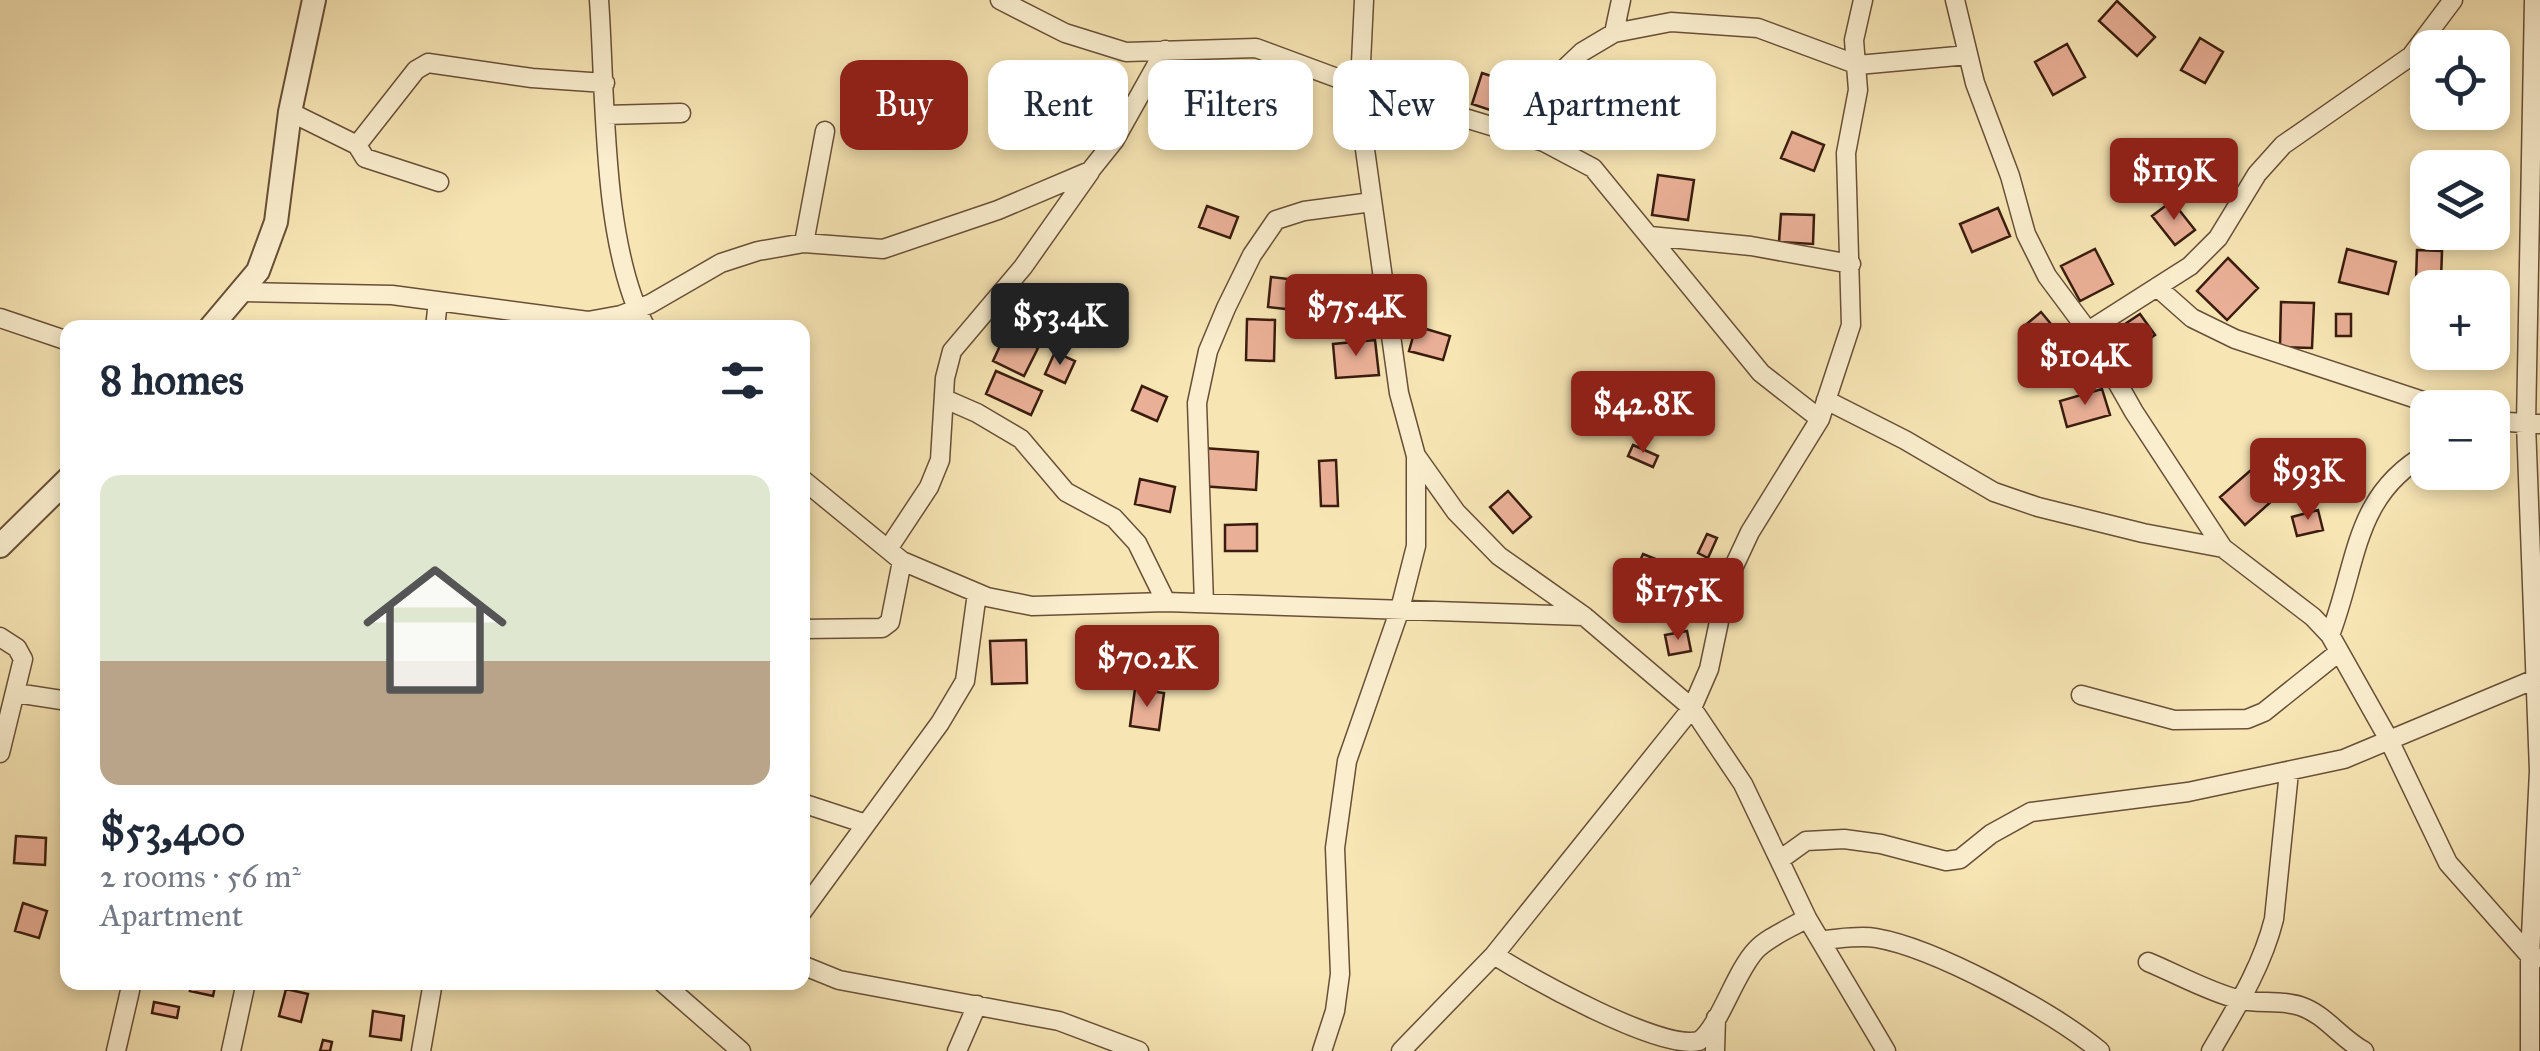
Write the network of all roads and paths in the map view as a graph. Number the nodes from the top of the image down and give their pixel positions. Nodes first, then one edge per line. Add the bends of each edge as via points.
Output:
1 (314, 0) edge
2 (599, 0) edge
3 (1000, 0) edge
4 (1364, 0) edge
5 (1621, 0) edge
6 (1862, 0) edge
7 (1955, 0) edge
8 (2454, 0) edge
9 (2534, 0) edge
10 (1614, 33) junction
11 (1165, 50) junction
12 (1968, 55) junction
13 (1361, 60) edge
14 (1574, 60) edge
15 (1858, 66) junction
16 (1333, 76) edge
17 (605, 84) junction
18 (290, 112) junction
19 (681, 113) dead end
20 (605, 116) junction
21 (824, 131) dead end
22 (357, 145) junction
23 (1365, 150) edge
24 (1559, 150) edge
25 (1090, 172) junction
26 (440, 182) dead end
27 (1372, 202) junction
28 (1650, 236) junction
29 (804, 242) junction
30 (1851, 264) junction
31 (2157, 287) junction
32 (242, 292) junction
33 (438, 301) junction
34 (636, 310) junction
35 (0, 318) edge
36 (217, 320) edge
37 (436, 320) edge
38 (580, 320) edge
39 (592, 320) edge
40 (642, 320) edge
41 (2088, 331) junction
42 (60, 338) edge
43 (2410, 397) edge
44 (945, 399) junction
45 (1826, 400) junction
46 (1820, 419) junction
47 (2533, 424) edge
48 (1416, 456) junction
49 (2410, 463) edge
50 (810, 486) edge
51 (60, 487) edge
52 (0, 546) edge
53 (2224, 548) junction
54 (895, 555) junction
55 (977, 593) junction
56 (1166, 602) junction
57 (1204, 603) junction
58 (1400, 609) junction
59 (1584, 616) junction
60 (810, 629) edge
61 (0, 637) edge
62 (2334, 644) junction
63 (2538, 678) edge
64 (16, 693) junction
65 (2081, 695) dead end
66 (60, 700) edge
67 (1692, 708) junction
68 (2388, 738) junction
69 (0, 753) edge
70 (2289, 772) junction
71 (810, 806) edge
72 (866, 824) junction
73 (1780, 859) junction
74 (810, 901) edge
75 (1807, 918) junction
76 (1821, 940) junction
77 (1494, 956) junction
78 (2535, 957) edge
79 (2148, 962) dead end
80 (810, 967) edge
81 (130, 990) edge
82 (244, 990) edge
83 (432, 990) edge
84 (671, 990) edge
85 (2240, 1000) junction
86 (976, 1005) junction
87 (1716, 1018) junction
88 (116, 1051) edge
89 (231, 1051) edge
90 (421, 1051) edge
91 (741, 1051) edge
92 (957, 1051) edge
93 (1139, 1051) edge
94 (1322, 1051) edge
95 (1401, 1051) edge
96 (1714, 1051) edge
97 (1886, 1051) edge
98 (2100, 1051) edge
99 (2211, 1051) edge
100 (2364, 1051) edge
101 (2530, 1051) edge

1 - 18 street
2 - 17 street
3 - 11 street via 1126,52
4 - 13 street
5 - 10 street
6 - 15 street via 1854,40
7 - 12 street
8 - 31 street via 2411,56 2283,145 2256,174 2218,238
9 - 47 street
10 - 14 street
10 - 15 street via 1671,22 1758,28
11 - 16 street via 1256,48
11 - 25 street
12 - 15 street
12 - 41 street via 2026,234
15 - 30 street via 1846,153
17 - 20 street
17 - 22 street via 428,63
18 - 22 street
18 - 32 street via 276,222 258,271
19 - 20 street
20 - 34 street via 618,245
21 - 29 street
22 - 26 street via 365,158
23 - 27 street
24 - 28 street via 1594,168
25 - 29 street via 882,249
25 - 44 street via 952,351
27 - 48 street via 1399,393
27 - 57 street via 1276,220 1226,308 1197,402
28 - 30 street
28 - 46 street via 1761,373
29 - 34 street via 721,263
30 - 45 street via 1851,324
31 - 41 street
31 - 43 street via 2192,318 2235,339
32 - 33 street
32 - 36 street
33 - 37 street
33 - 38 street
34 - 39 street
34 - 40 street
35 - 42 street
41 - 53 street
44 - 54 street via 940,460
44 - 56 street via 1021,439 1066,492 1114,518 1138,543
45 - 46 street
45 - 53 street via 1994,492
46 - 67 street via 1728,579 1709,669
47 - 63 street
48 - 58 street via 1416,546
48 - 59 street via 1499,556
49 - 62 street via 2375,498
50 - 54 street
51 - 52 street
53 - 62 street via 2313,617
54 - 55 street
54 - 60 street via 890,622 882,628
55 - 56 street via 1032,606
55 - 72 street via 964,681
56 - 57 street
57 - 58 street
58 - 59 street
58 - 94 street via 1347,761 1338,807 1340,974
59 - 67 street
61 - 64 street via 23,656
62 - 65 street via 2264,712 2246,719 2174,720
62 - 68 street
63 - 68 street
63 - 78 street
64 - 66 street
64 - 69 street
67 - 73 street via 1743,784
67 - 77 street
68 - 70 street via 2344,759
68 - 78 street via 2448,863
70 - 73 street via 2031,812 1946,862 1844,838 1806,841
70 - 85 street via 2274,919
71 - 72 street
72 - 74 street
73 - 75 street
75 - 76 street
75 - 87 street via 1758,948
76 - 97 street
76 - 98 street via 1872,937 1920,949
77 - 87 street via 1595,1016 1656,1041 1679,1047 1701,1040
77 - 95 street
78 - 101 street
79 - 85 street
80 - 86 street via 839,980
81 - 88 street
82 - 89 street
83 - 90 street
84 - 91 street
85 - 99 street
85 - 100 street via 2300,1006
86 - 92 street
86 - 93 street via 1059,1020
87 - 96 street

